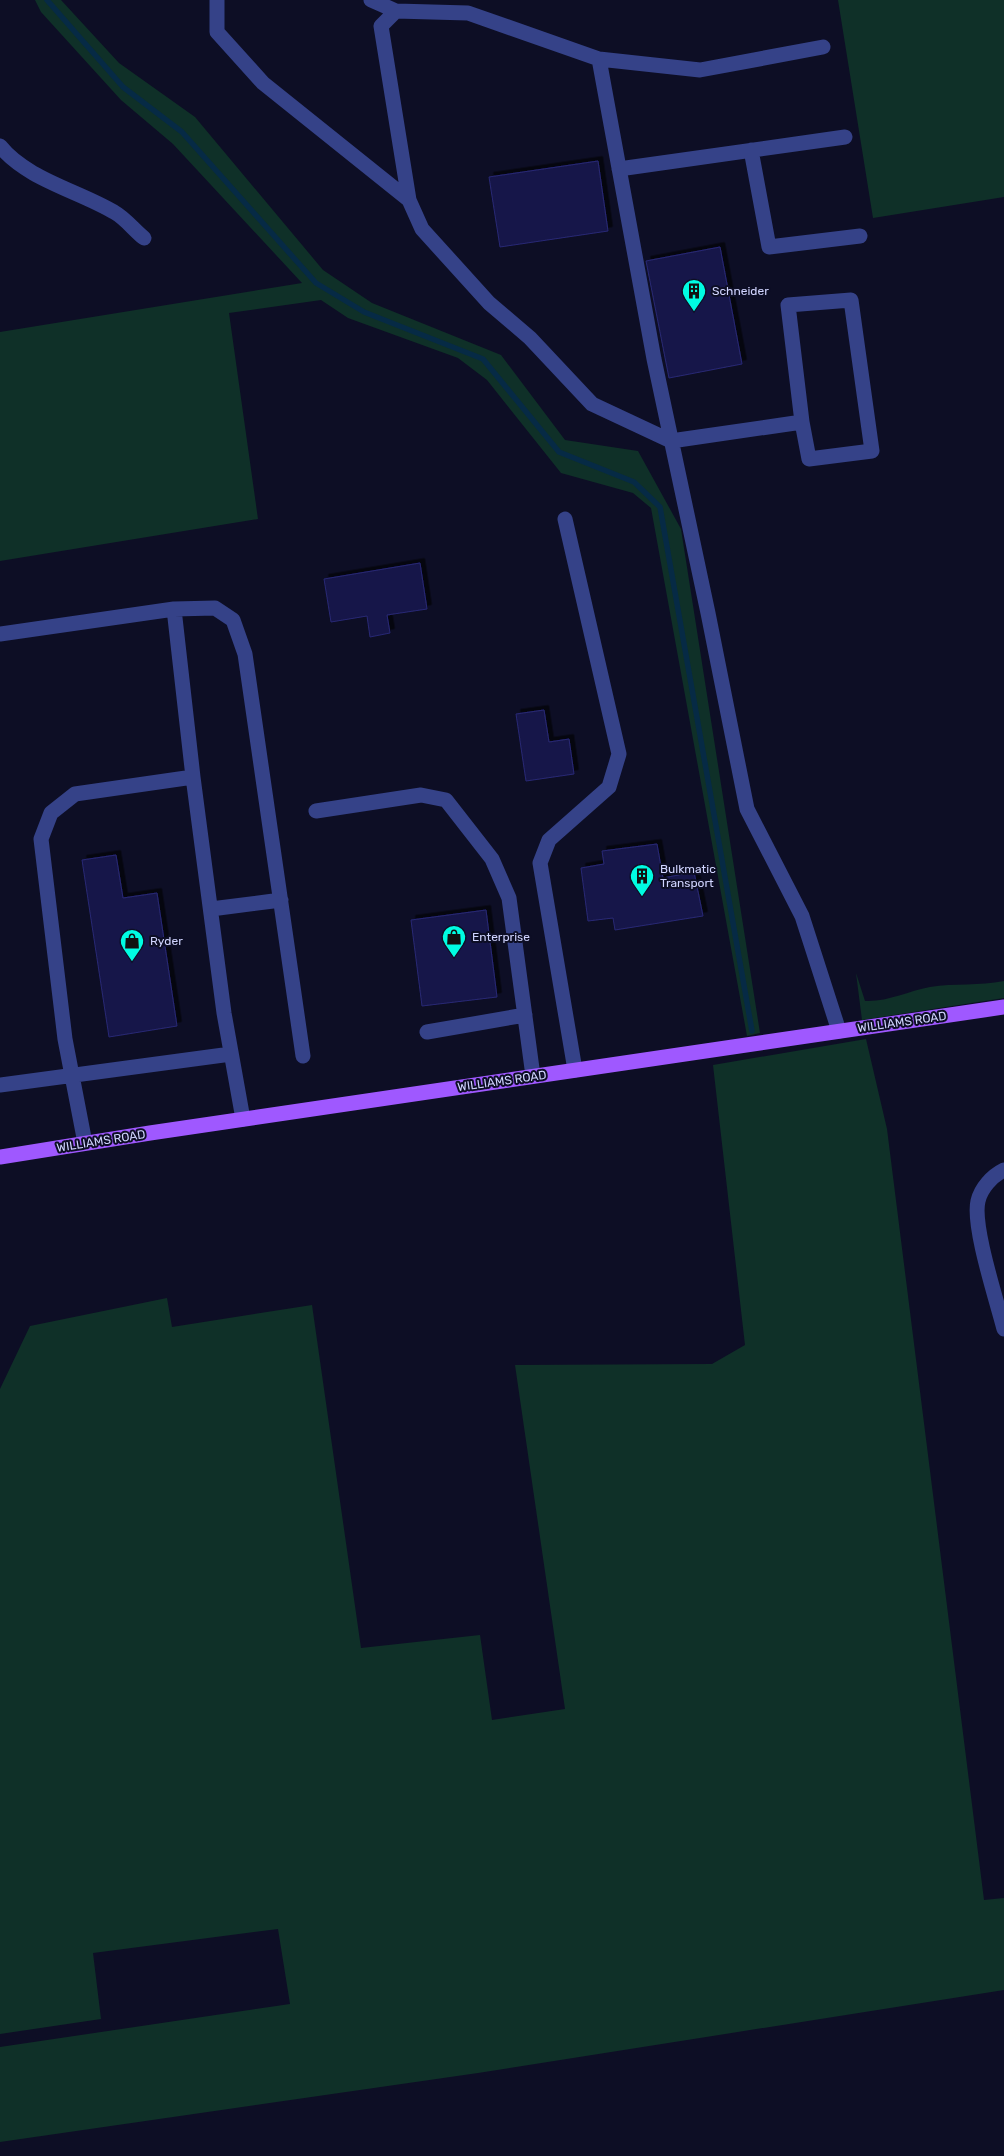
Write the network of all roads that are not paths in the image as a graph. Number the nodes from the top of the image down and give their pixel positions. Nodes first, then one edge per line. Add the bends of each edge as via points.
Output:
1 (217, 0) edge
2 (371, 0) edge
3 (396, 11) junction
4 (823, 47) dead end
5 (599, 59) junction
6 (845, 137) dead end
7 (0, 146) edge
8 (752, 150) junction
9 (619, 169) junction
10 (410, 200) junction
11 (860, 236) dead end
12 (144, 238) dead end
13 (802, 422) junction
14 (671, 441) junction
15 (566, 519) dead end
16 (174, 609) junction
17 (0, 634) edge
18 (193, 777) junction
19 (316, 811) dead end
20 (281, 900) junction
21 (211, 909) junction
22 (1004, 1007) edge
23 (524, 1015) junction
24 (839, 1031) junction
25 (427, 1032) dead end
26 (231, 1054) junction
27 (303, 1056) dead end
28 (575, 1070) junction
29 (73, 1075) junction
30 (533, 1076) junction
31 (0, 1085) edge
32 (243, 1119) junction
33 (85, 1144) junction
34 (0, 1158) edge
35 (1004, 1170) edge
36 (1004, 1329) edge

1 - 10 lane via 217,32 263,83
2 - 3 lane
3 - 5 lane via 468,13
3 - 10 lane via 382,26
4 - 5 lane via 700,70
5 - 9 lane
6 - 8 lane
7 - 12 lane via 8,157 58,186 116,213
8 - 9 lane
8 - 11 lane via 769,247
9 - 14 lane
10 - 14 lane via 422,230 489,303 530,338 592,404
13 - 13 lane via 788,305 851,300 872,451 809,459
13 - 14 lane
14 - 24 lane via 747,809 802,916
15 - 28 lane via 619,754 609,787 549,840 540,862
16 - 17 lane
16 - 18 lane
16 - 20 lane via 216,608 233,620 245,654
18 - 21 lane
18 - 29 lane via 75,794 51,813 41,839
19 - 23 lane via 421,795 446,800 492,859 509,898
20 - 21 lane
20 - 27 lane
21 - 26 lane
22 - 24 main road, WILLIAMS ROAD
23 - 25 lane
23 - 30 lane
24 - 28 main road, WILLIAMS ROAD
26 - 29 lane
26 - 32 lane
28 - 30 main road, WILLIAMS ROAD
29 - 31 lane
29 - 33 lane
30 - 32 main road, WILLIAMS ROAD
32 - 33 main road, WILLIAMS ROAD
33 - 34 main road, WILLIAMS ROAD
35 - 36 lane via 992,1176 978,1200 976,1220

